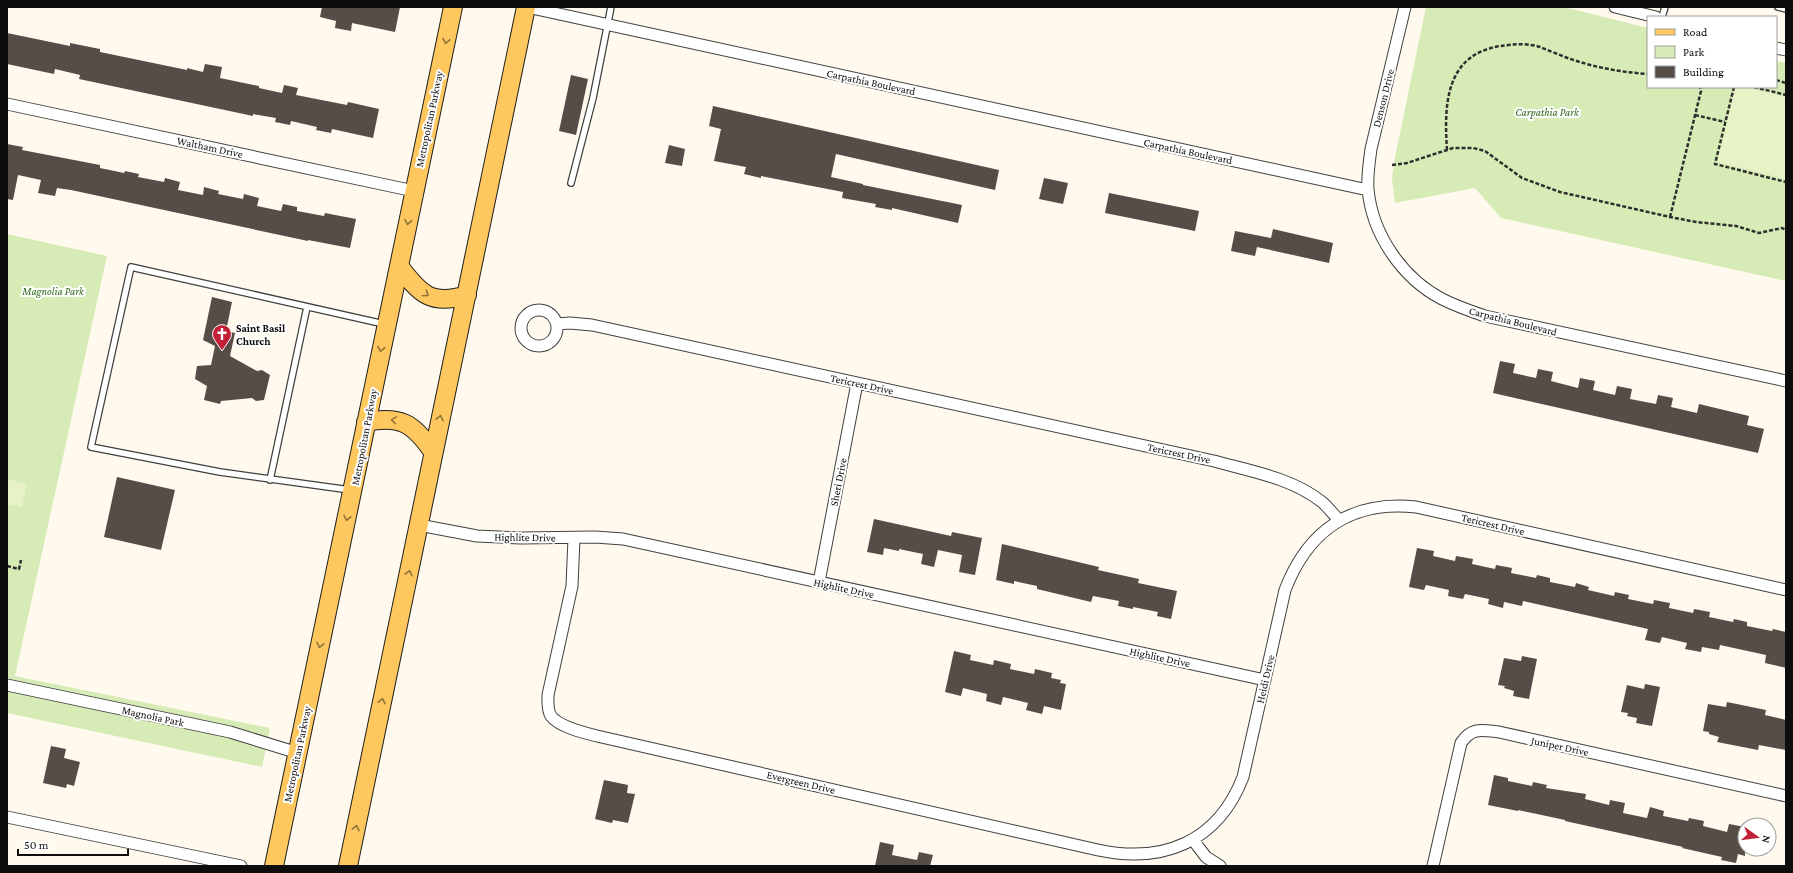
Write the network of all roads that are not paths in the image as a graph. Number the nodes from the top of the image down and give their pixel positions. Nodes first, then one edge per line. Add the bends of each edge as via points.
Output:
1 (453, 7) edge
2 (527, 7) edge
3 (611, 7) edge
4 (1405, 7) edge
5 (1615, 7) edge
6 (1778, 7) edge
7 (1786, 9) edge
8 (1652, 16) edge
9 (607, 25) junction
10 (7, 104) edge
11 (571, 183) dead end
12 (1368, 190) junction
13 (414, 191) junction
14 (399, 266) junction
15 (466, 295) junction
16 (307, 307) junction
17 (557, 324) dead end
18 (386, 325) junction
19 (1786, 381) edge
20 (857, 382) junction
21 (366, 422) junction
22 (433, 452) junction
23 (270, 480) junction
24 (353, 490) junction
25 (1339, 520) junction
26 (419, 525) junction
27 (574, 538) junction
28 (819, 582) junction
29 (1786, 590) edge
30 (1265, 680) junction
31 (7, 686) edge
32 (298, 753) junction
33 (1786, 796) edge
34 (7, 817) edge
35 (1193, 840) junction
36 (241, 866) edge
37 (274, 866) edge
38 (348, 866) edge
39 (1220, 866) edge
40 (1433, 866) edge

1 -> 13 main road, Metropolitan Parkway
2 - 9 street, Carpathia Boulevard
2 - 15 main road
3 - 9 lane
4 - 12 street, Denson Drive via 1371,150
5 - 8 street
6 - 7 lane
9 - 11 lane via 593,98
9 - 12 street, Carpathia Boulevard
10 - 13 street, Waltham Drive
12 - 19 street, Carpathia Boulevard via 1377,226 1395,258 1425,289 1455,306 1485,316
13 -> 14 main road, Metropolitan Parkway
14 -> 15 main road via 410,281 429,297 451,300
14 - 18 main road, Metropolitan Parkway
22 -> 15 main road
16 - 18 lane
16 - 23 lane
16 - 23 lane via 130,267 91,447
17 - 20 street, Tericrest Drive via 592,325
18 -> 21 main road, Metropolitan Parkway
20 - 25 street, Tericrest Drive via 1214,460 1292,485 1310,494
20 - 28 street, Sheri Drive
22 -> 21 main road via 415,428 405,422 393,419
21 - 24 main road, Metropolitan Parkway
22 - 26 main road
23 - 24 lane
24 -> 32 main road, Metropolitan Parkway
25 - 29 street, Tericrest Drive via 1362,510 1388,506 1416,507
25 - 30 street, Heidi Drive via 1310,544 1291,574 1285,590
26 - 27 street, Highlite Drive via 477,536
38 -> 26 main road
27 - 28 street, Highlite Drive via 623,539
27 - 35 street, Evergreen Drive via 572,586 548,695 551,716 563,724 597,736 1115,854 1140,855 1166,851
28 - 30 street, Highlite Drive
30 - 35 street, Heidi Drive via 1240,785 1233,799 1214,823
31 - 32 street, Magnolia Park via 230,732
32 - 37 main road, Metropolitan Parkway
33 - 40 street, Juniper Drive via 1498,732 1475,731 1467,734 1461,743
34 - 36 street
35 - 39 street via 1206,857

